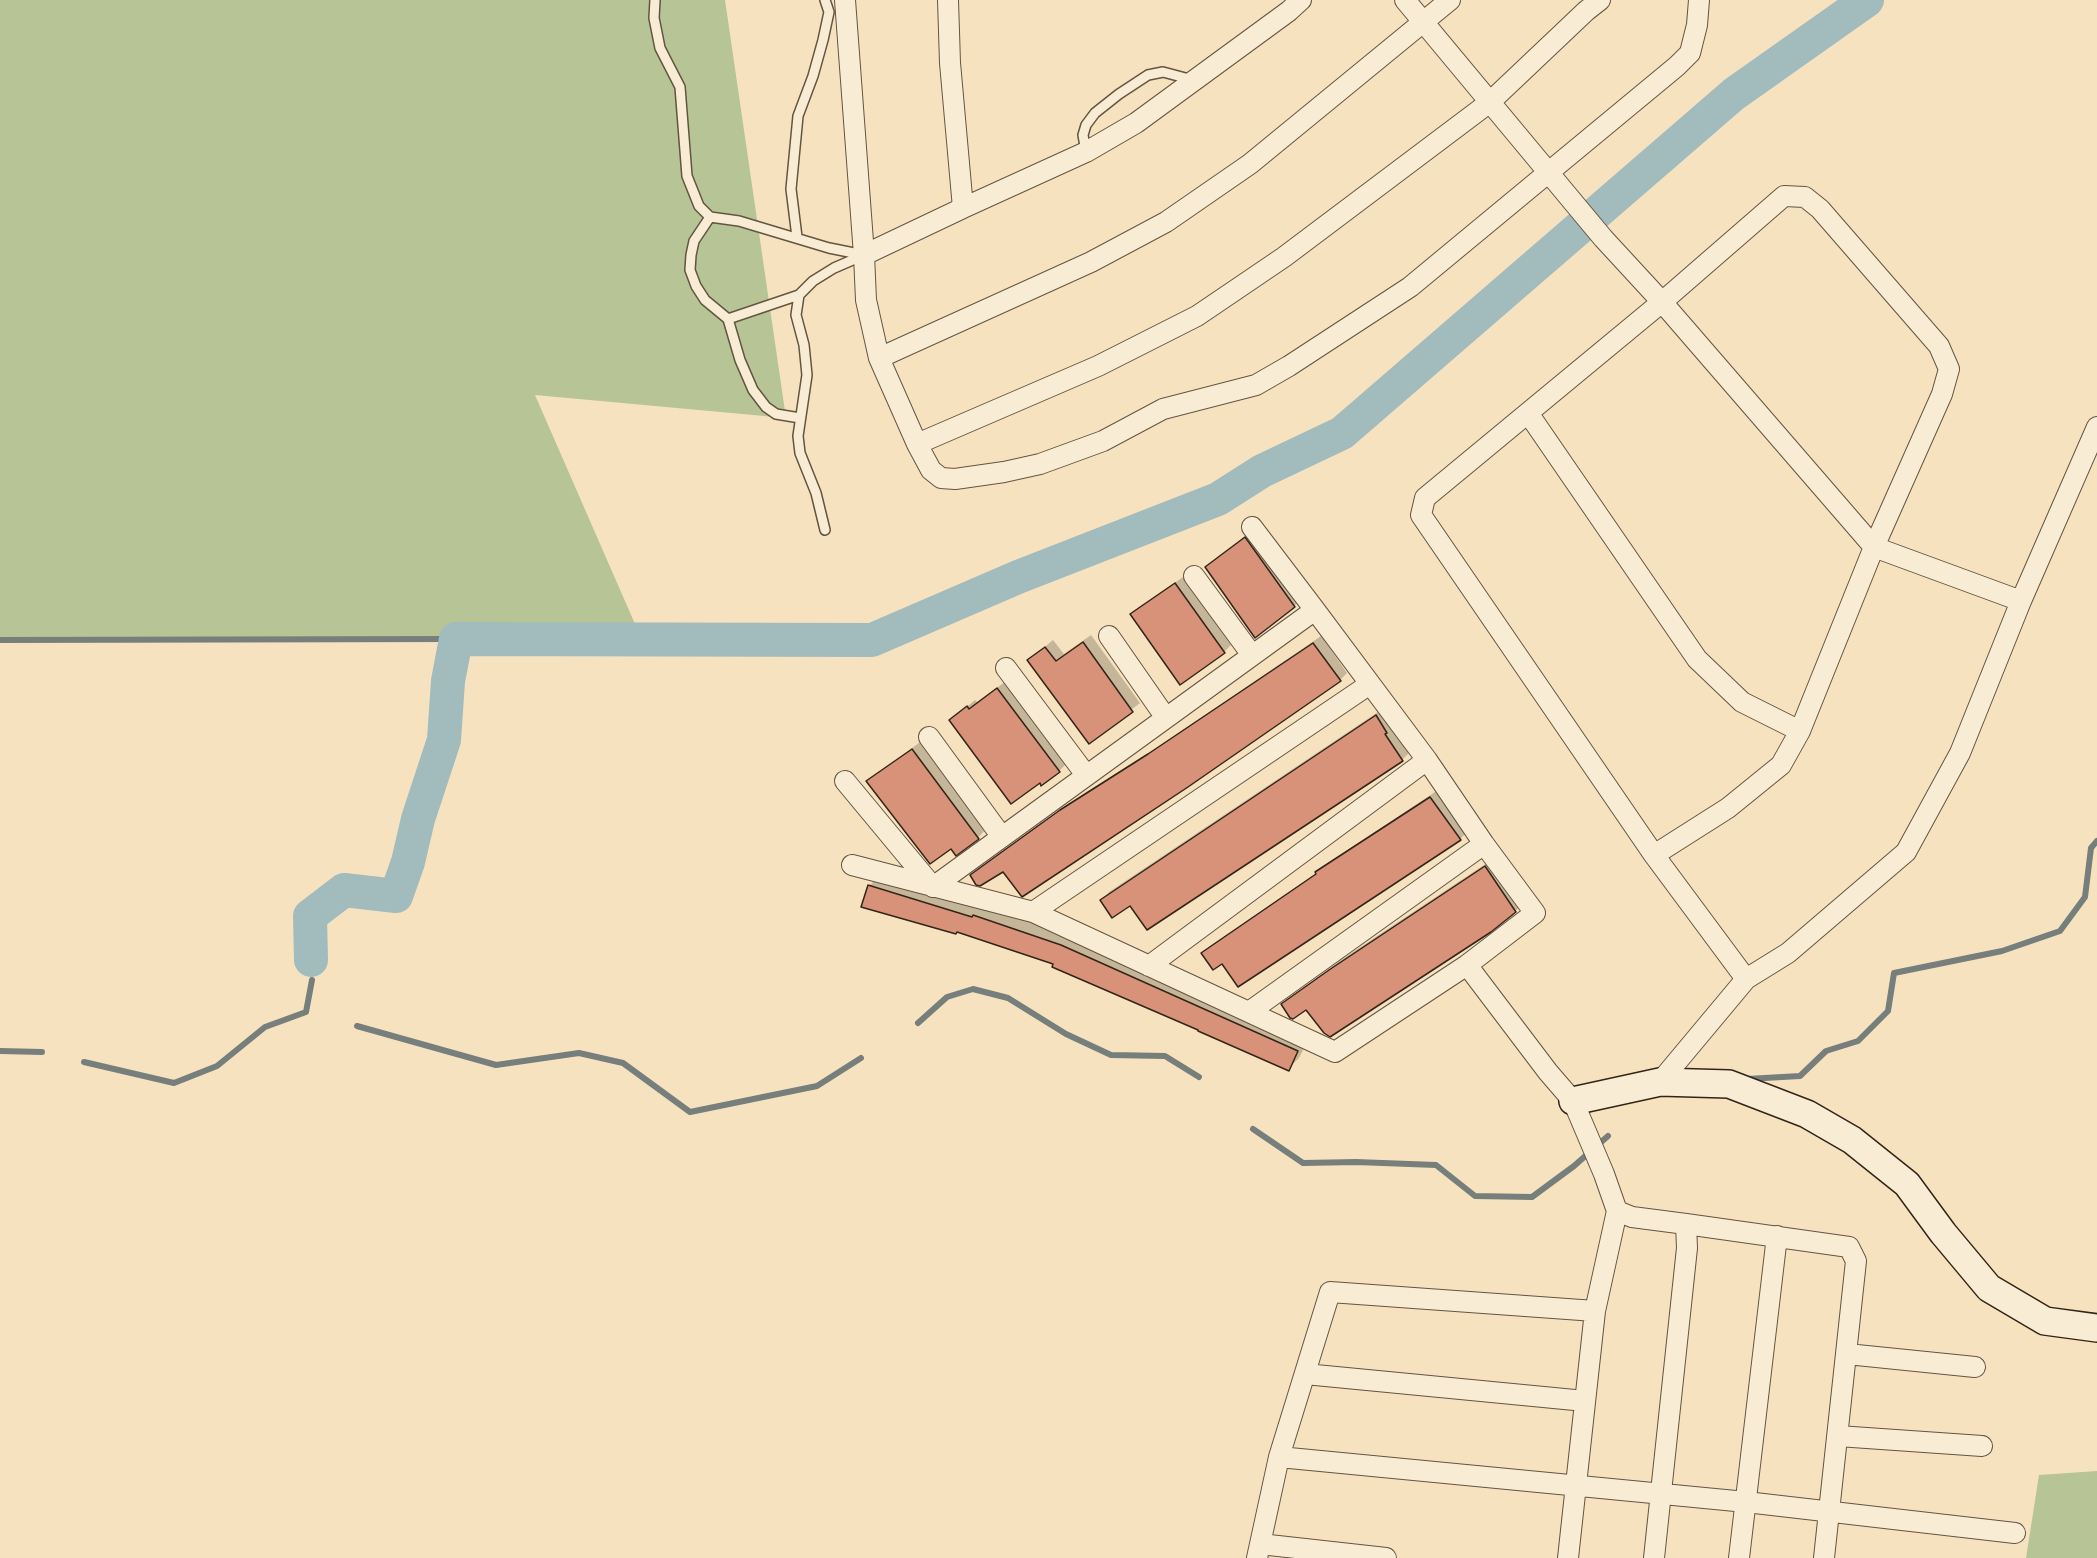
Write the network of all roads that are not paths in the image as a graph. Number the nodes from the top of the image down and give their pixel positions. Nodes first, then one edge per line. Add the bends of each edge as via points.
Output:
1 (655, 0) edge
2 (825, 0) edge
3 (845, 0) edge
4 (948, 0) edge
5 (1405, 0) edge
6 (1450, 0) edge
7 (1600, 0) edge
8 (1699, 0) edge
9 (1290, 4) edge
10 (1424, 22) junction
11 (1193, 80) junction
12 (1490, 102) junction
13 (1086, 152) junction
14 (1548, 172) junction
15 (963, 208) junction
16 (710, 217) junction
17 (796, 237) junction
18 (864, 255) junction
19 (799, 295) junction
20 (1662, 302) junction
21 (728, 319) junction
22 (879, 358) junction
23 (1528, 413) junction
24 (800, 418) junction
25 (2097, 427) edge
26 (916, 444) junction
27 (1252, 527) dead end
28 (825, 530) dead end
29 (1874, 547) junction
30 (1194, 576) dead end
31 (2022, 601) junction
32 (1315, 609) junction
33 (1109, 636) dead end
34 (1252, 655) junction
35 (1006, 668) dead end
36 (1370, 684) junction
37 (1166, 718) junction
38 (1800, 731) junction
39 (929, 737) dead end
40 (1427, 760) junction
41 (1086, 775) junction
42 (845, 781) dead end
43 (1002, 837) junction
44 (1484, 844) junction
45 (1654, 855) junction
46 (852, 865) dead end
47 (933, 887) junction
48 (1033, 912) junction
49 (1467, 965) junction
50 (1149, 966) junction
51 (1746, 979) junction
52 (1249, 1012) junction
53 (1660, 1082) junction
54 (1573, 1101) junction
55 (1617, 1211) junction
56 (1686, 1224) junction
57 (1777, 1236) junction
58 (1595, 1311) junction
59 (2097, 1328) edge
60 (1847, 1354) junction
61 (1975, 1367) dead end
62 (1305, 1374) junction
63 (1585, 1401) junction
64 (1838, 1436) junction
65 (1982, 1446) dead end
66 (1279, 1457) junction
67 (1576, 1486) junction
68 (1661, 1494) junction
69 (1746, 1502) junction
70 (1830, 1511) junction
71 (2015, 1533) dead end
72 (1259, 1551) edge
73 (1386, 1558) edge
74 (1568, 1558) edge
75 (1654, 1558) edge
76 (1739, 1558) edge
77 (1824, 1558) edge

1 - 16 lane via 660,48 680,87 687,176 699,206
2 - 17 lane via 829,12 823,40 798,116 791,189
3 - 18 street
4 - 15 street
5 - 10 street
6 - 10 street
7 - 12 street
8 - 14 street via 1690,53
9 - 11 street
10 - 12 street
10 - 22 street via 1250,164 1166,222 1091,262
11 - 13 street via 1136,123
11 - 13 lane via 1163,72 1148,75 1119,94 1086,125
12 - 14 street
12 - 26 street via 1284,257 1197,316 1098,366
13 - 15 street
14 - 20 street
14 - 26 street via 1410,287 1256,385 1163,409 1040,464 980,477 941,478 931,470
15 - 18 street
16 - 17 lane
16 - 21 lane via 694,241 690,270 705,300
17 - 18 lane
18 - 19 lane via 834,268
18 - 22 street via 866,300
19 - 21 lane
19 - 24 lane via 796,315 807,375
20 - 23 street
20 - 29 street
20 - 29 street via 1784,196 1805,196 1902,303 1939,346 1949,369 1942,394
21 - 24 lane via 753,390 776,414
22 - 26 street
23 - 38 street via 1696,659 1742,702
23 - 45 street via 1425,498 1421,515
24 - 28 lane via 800,453
25 - 31 street
27 - 32 street
29 - 31 street
29 - 38 street
30 - 34 street
31 - 51 street via 1960,753 1906,852 1788,953
32 - 34 street
32 - 36 street
33 - 37 street
34 - 37 street
35 - 41 street
36 - 40 street
36 - 48 street
37 - 41 street
38 - 45 street via 1781,765 1728,808
39 - 43 street
40 - 44 street
40 - 50 street
41 - 43 street
42 - 47 street
43 - 47 street
44 - 49 street via 1534,913
44 - 52 street
45 - 51 street
46 - 47 street
47 - 48 street
48 - 50 street
49 - 52 street via 1335,1052
49 - 54 street
50 - 52 street
51 - 53 street
53 - 54 main road
53 - 59 main road via 1729,1084 1825,1124 1852,1140 1907,1184 1989,1288 2045,1321
54 - 55 street
55 - 56 street via 1632,1217
55 - 58 street
56 - 57 street
56 - 68 street via 1687,1248
57 - 60 street via 1849,1247 1856,1261
57 - 69 street
58 - 62 street via 1330,1292
58 - 63 street
60 - 61 street
60 - 64 street
62 - 63 street
62 - 66 street
63 - 67 street
64 - 65 street
64 - 70 street
66 - 67 street
66 - 72 street
67 - 68 street
67 - 74 street
68 - 69 street
68 - 75 street
69 - 70 street
69 - 76 street
70 - 71 street
70 - 77 street
72 - 73 street

